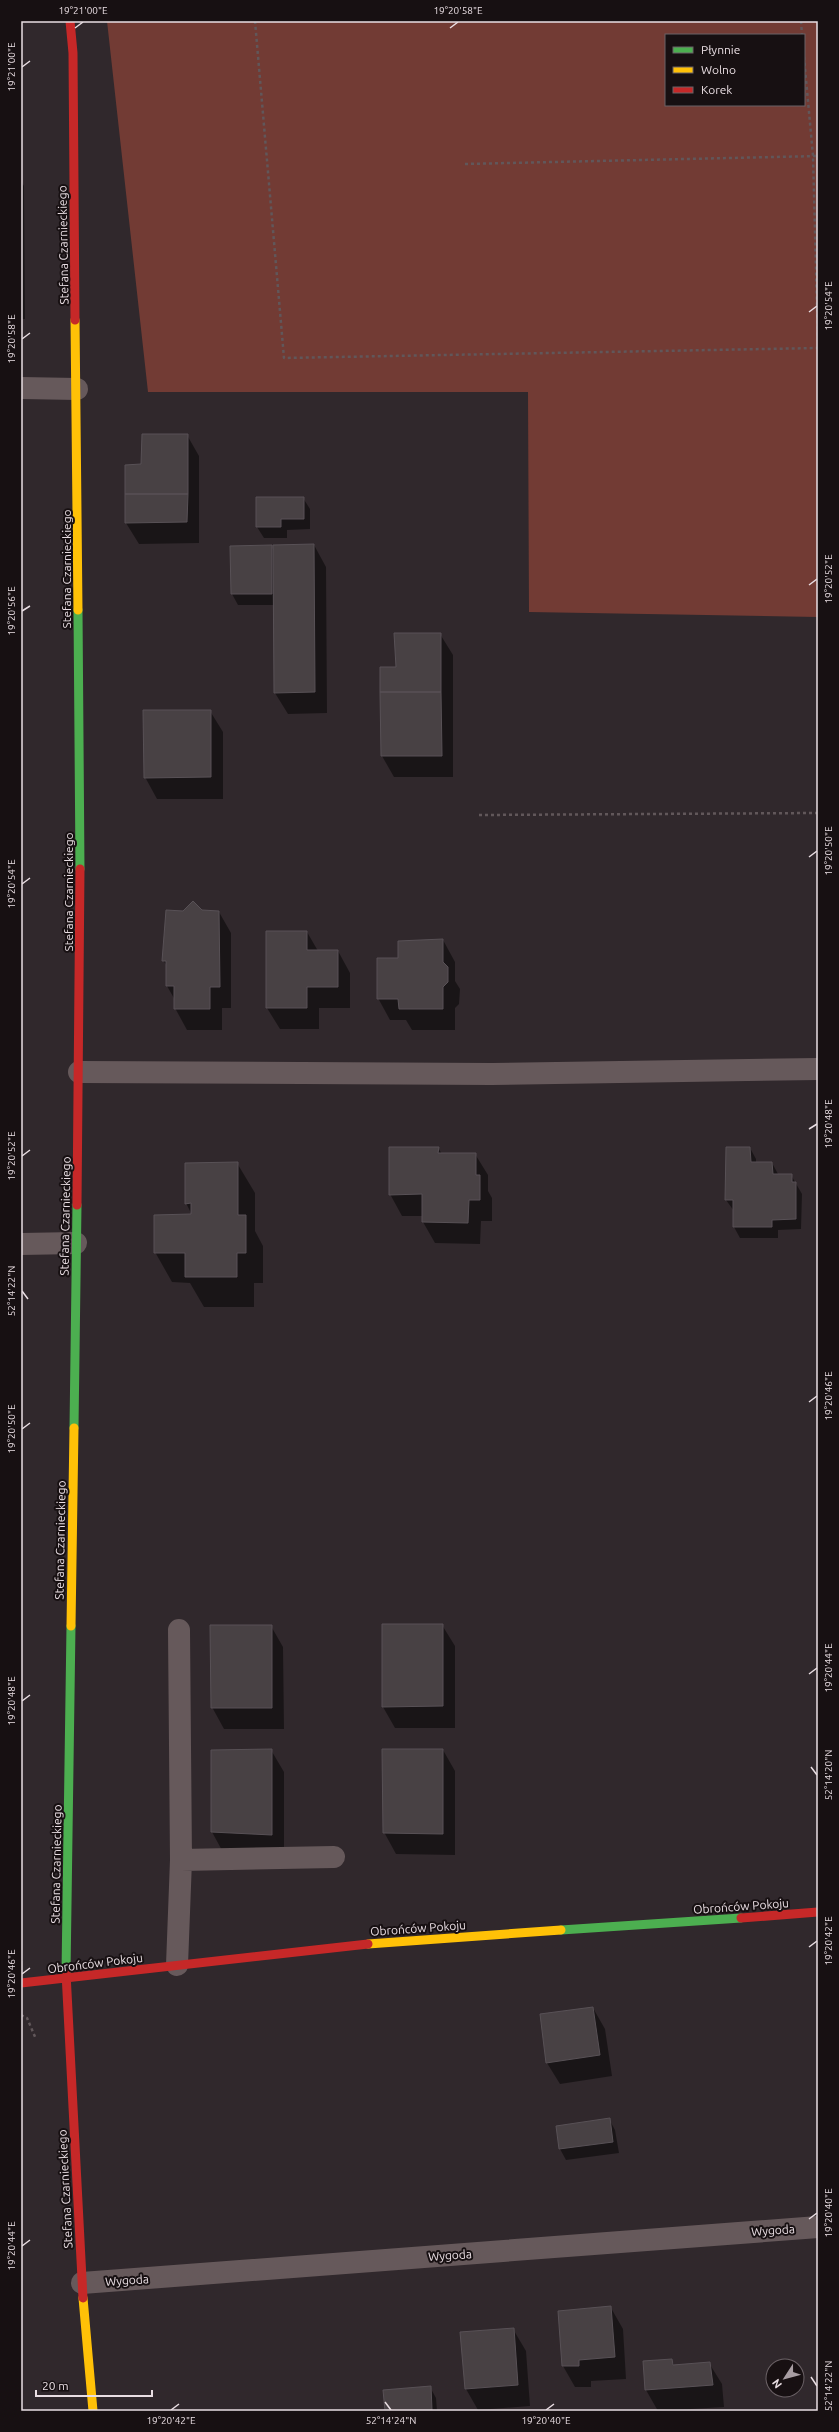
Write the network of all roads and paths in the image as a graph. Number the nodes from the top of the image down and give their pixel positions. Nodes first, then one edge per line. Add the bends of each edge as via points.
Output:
1 (70, 21) edge
2 (255, 21) edge
3 (801, 21) edge
4 (802, 34) edge
5 (805, 68) edge
6 (813, 156) junction
7 (818, 156) edge
8 (465, 164) dead end
9 (818, 347) edge
10 (21, 388) edge
11 (77, 389) junction
12 (480, 814) dead end
13 (818, 814) edge
14 (818, 1069) edge
15 (79, 1072) junction
16 (76, 1243) junction
17 (21, 1244) edge
18 (179, 1630) dead end
19 (334, 1857) dead end
20 (181, 1860) junction
21 (818, 1912) edge
22 (177, 1965) junction
23 (66, 1979) junction
24 (21, 1983) edge
25 (818, 2227) edge
26 (82, 2283) junction
27 (93, 2411) edge

1 - 11 street, Stefana Czarnieckiego via 73,53
2 - 9 path via 284,358
3 - 4 path
5 - 6 path
6 - 7 path
6 - 8 path
6 - 9 path
10 - 11 street
11 - 15 street, Stefana Czarnieckiego
12 - 13 path
14 - 15 street via 492,1074
15 - 16 street, Stefana Czarnieckiego
16 - 17 street
16 - 23 street, Stefana Czarnieckiego
18 - 20 street
19 - 20 street
20 - 22 street
21 - 22 street, Obrońców Pokoju via 330,1947
22 - 23 street, Obrońców Pokoju
23 - 24 street, Obrońców Pokoju
23 - 26 street, Stefana Czarnieckiego
25 - 26 street, Wygoda
26 - 27 street, Stefana Czarnieckiego

